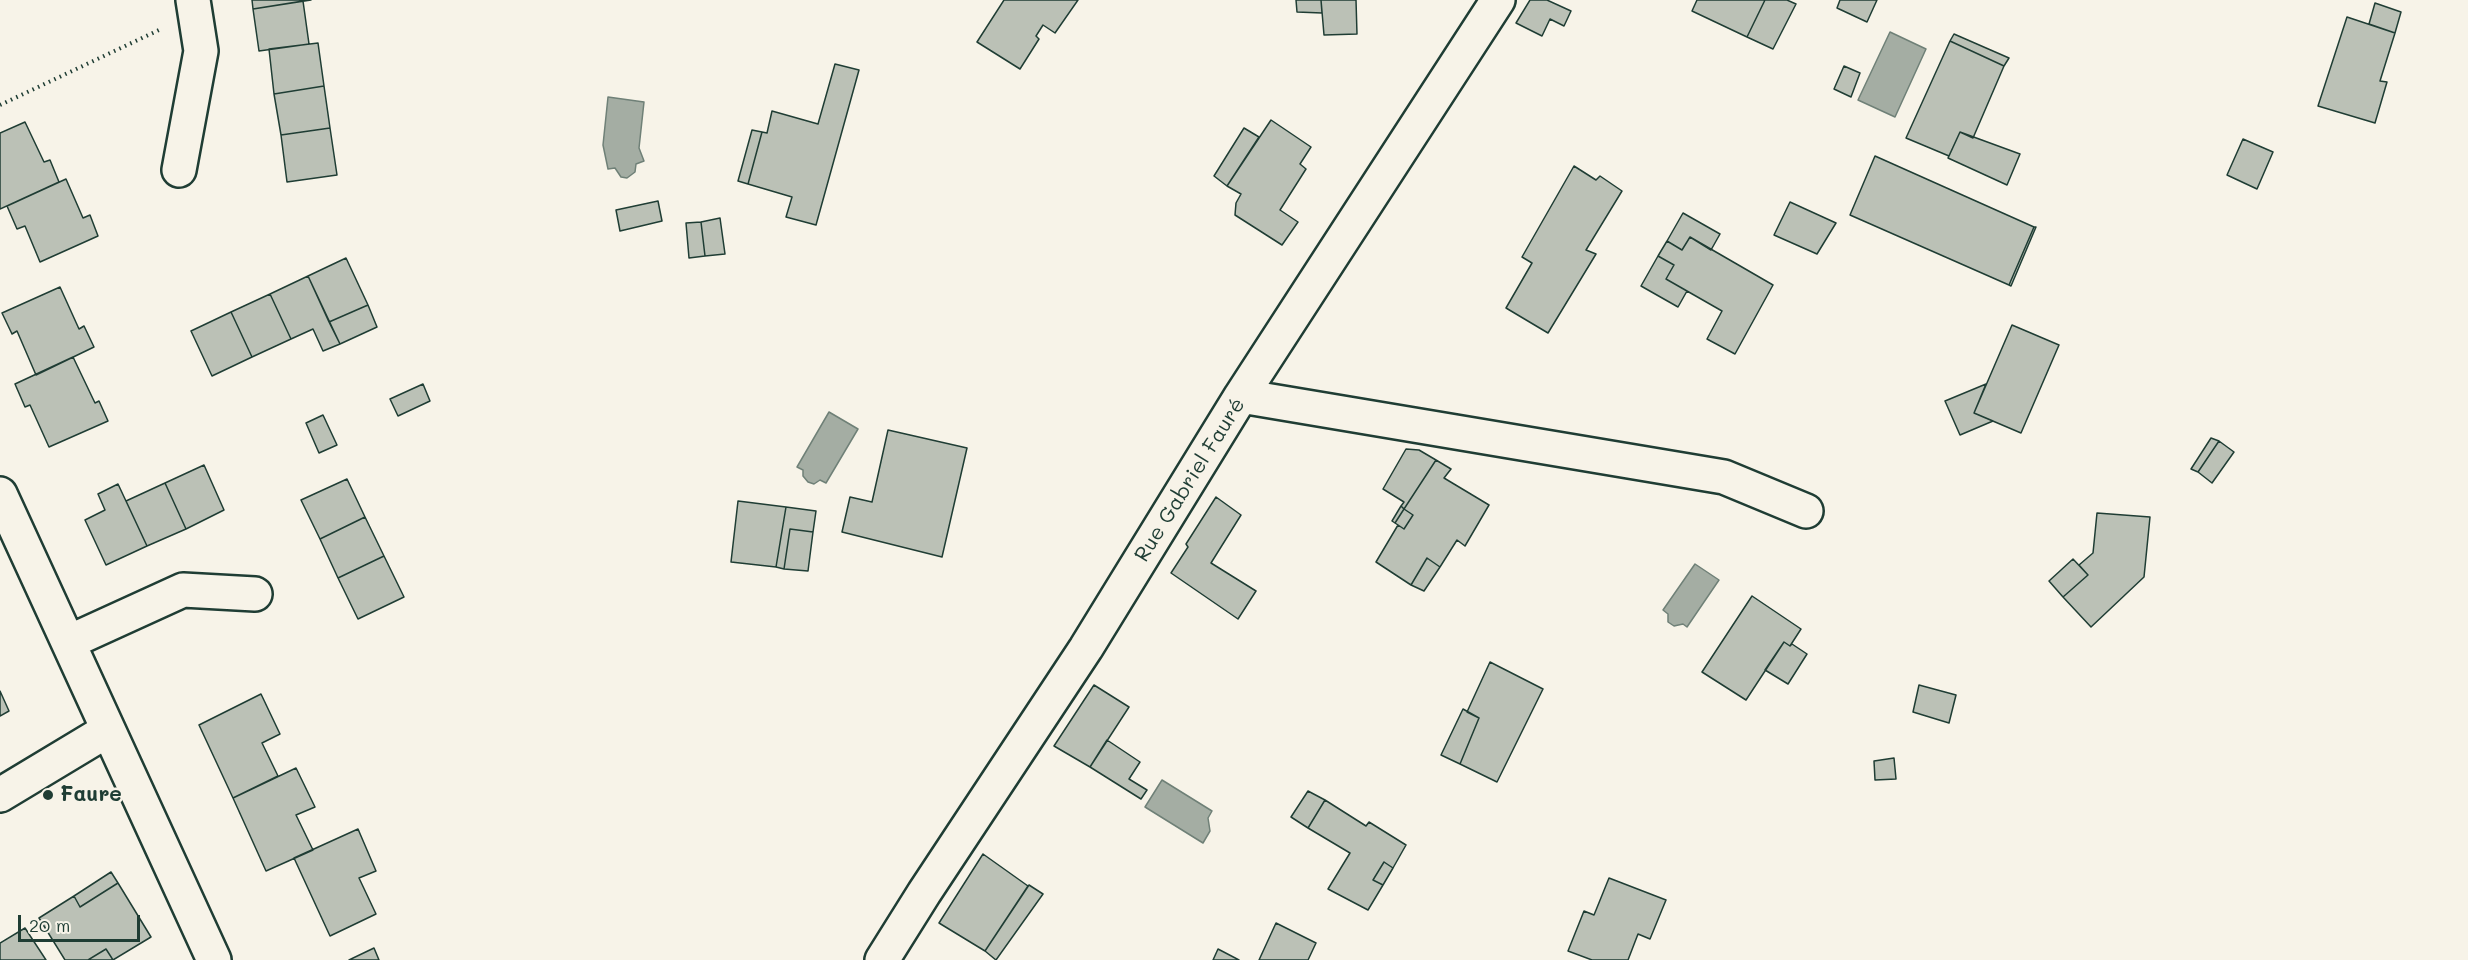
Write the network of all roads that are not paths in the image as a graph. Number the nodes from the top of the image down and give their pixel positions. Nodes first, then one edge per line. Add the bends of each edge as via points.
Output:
1 (1498, 0) edge
2 (194, 6) edge
3 (179, 170) dead end
4 (1241, 396) junction
5 (0, 494) edge
6 (1806, 511) dead end
7 (255, 594) dead end
8 (69, 642) junction
9 (108, 730) junction
10 (0, 795) edge
11 (214, 960) edge
12 (882, 960) edge

1 - 4 street, Rue Gabriel Fauré
2 - 3 street via 201,51
4 - 6 street via 1725,477
4 - 12 street, Rue Gabriel Fauré via 1086,648
5 - 8 street
7 - 8 street via 183,590
8 - 9 street
9 - 10 street
9 - 11 street

